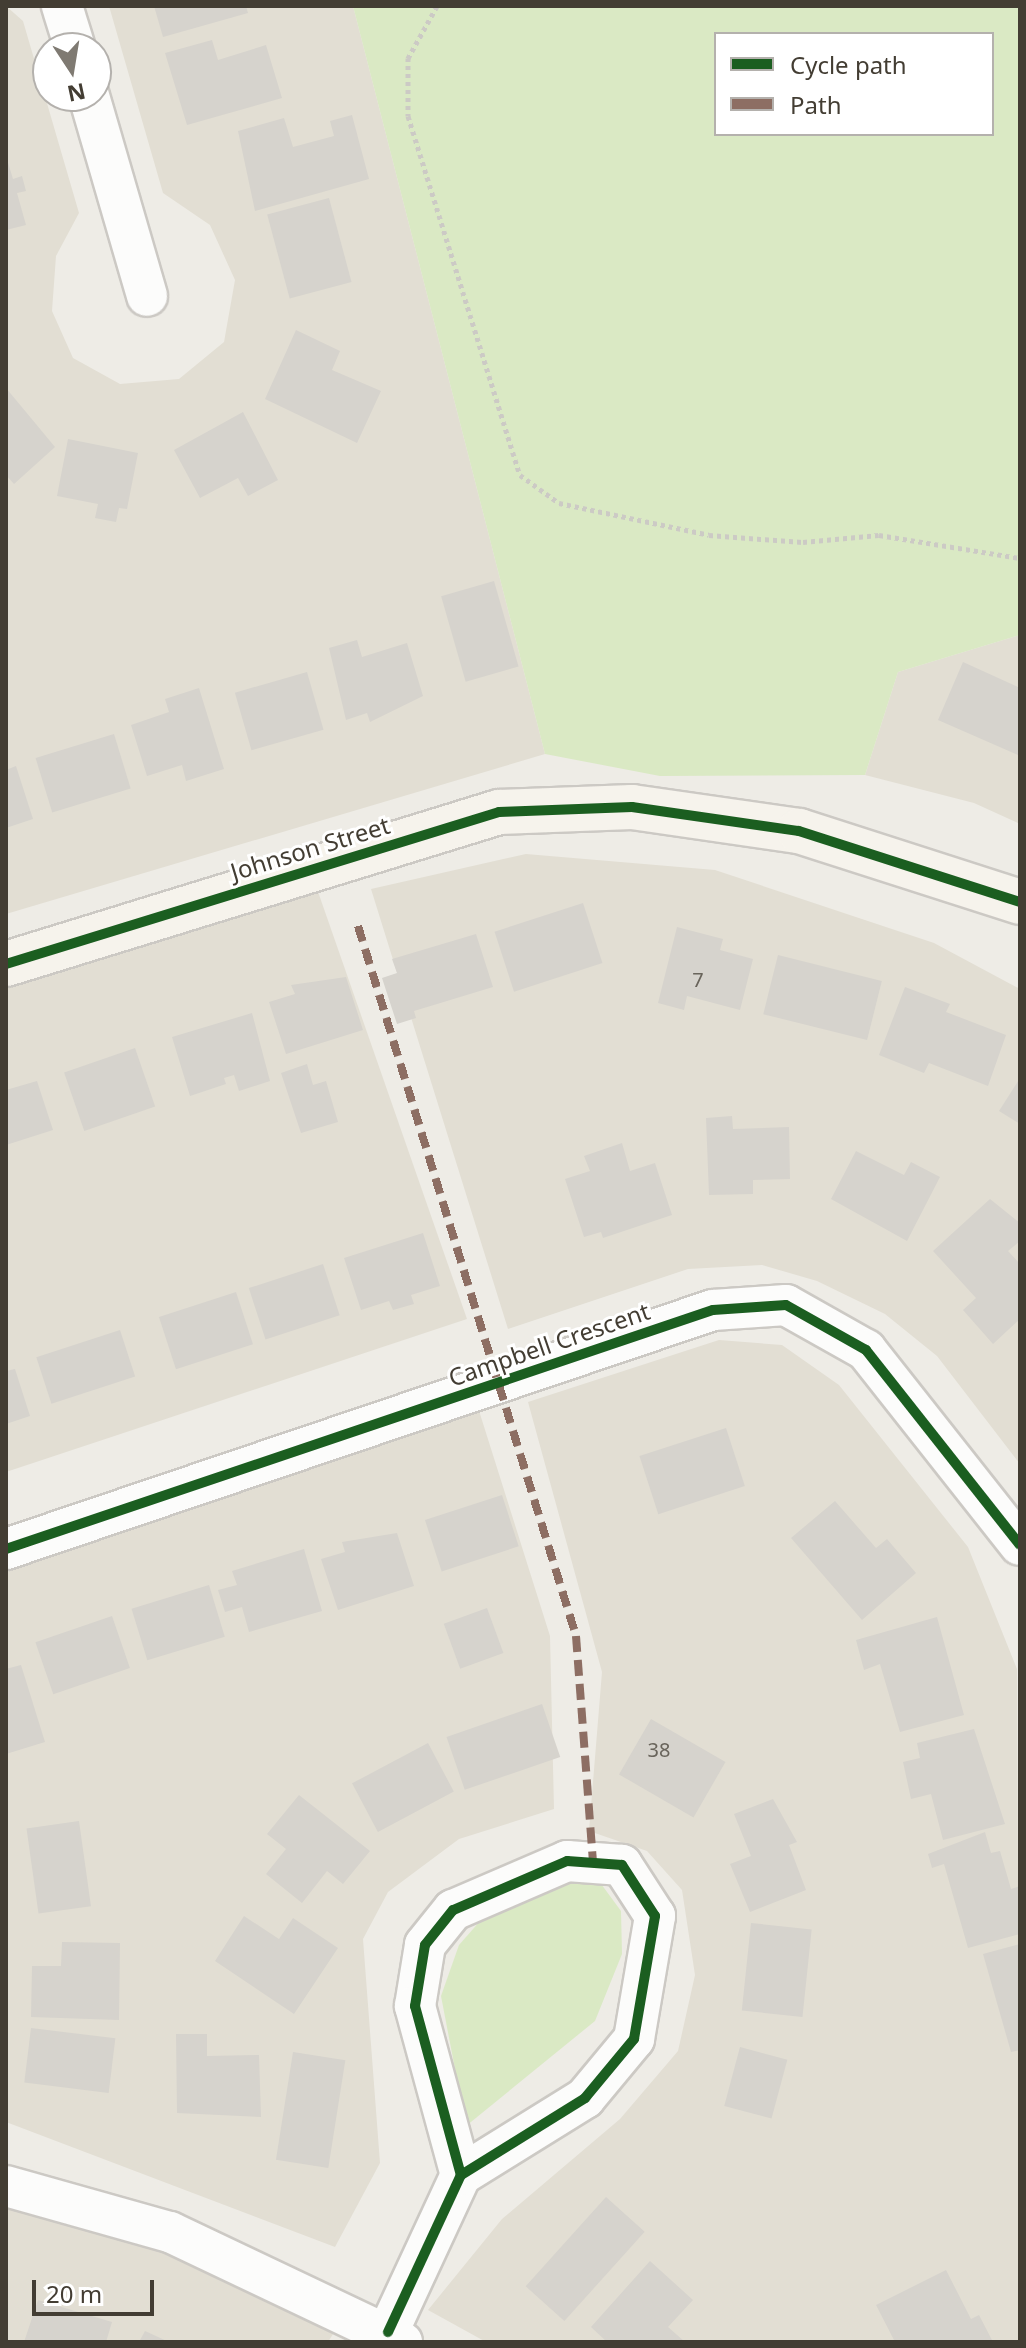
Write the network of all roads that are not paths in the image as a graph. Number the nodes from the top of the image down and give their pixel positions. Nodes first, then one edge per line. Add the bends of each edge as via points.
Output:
1 (62, 6) edge
2 (70, 32) edge
3 (94, 112) edge
4 (147, 296) dead end
5 (1020, 902) edge
6 (6, 964) edge
7 (1020, 1545) edge
8 (6, 1549) edge
9 (461, 2175) junction
10 (6, 2186) edge
11 (395, 2337) edge

1 - 2 street
3 - 4 street
5 - 6 street, Johnson Street via 799,831 632,807 499,812
7 - 8 street, Campbell Crescent via 866,1350 786,1305 713,1310
9 - 9 street via 585,2098 634,2039 655,1916 622,1865 567,1861 453,1910 425,1945 415,2006
9 - 11 street
10 - 11 street via 170,2232

